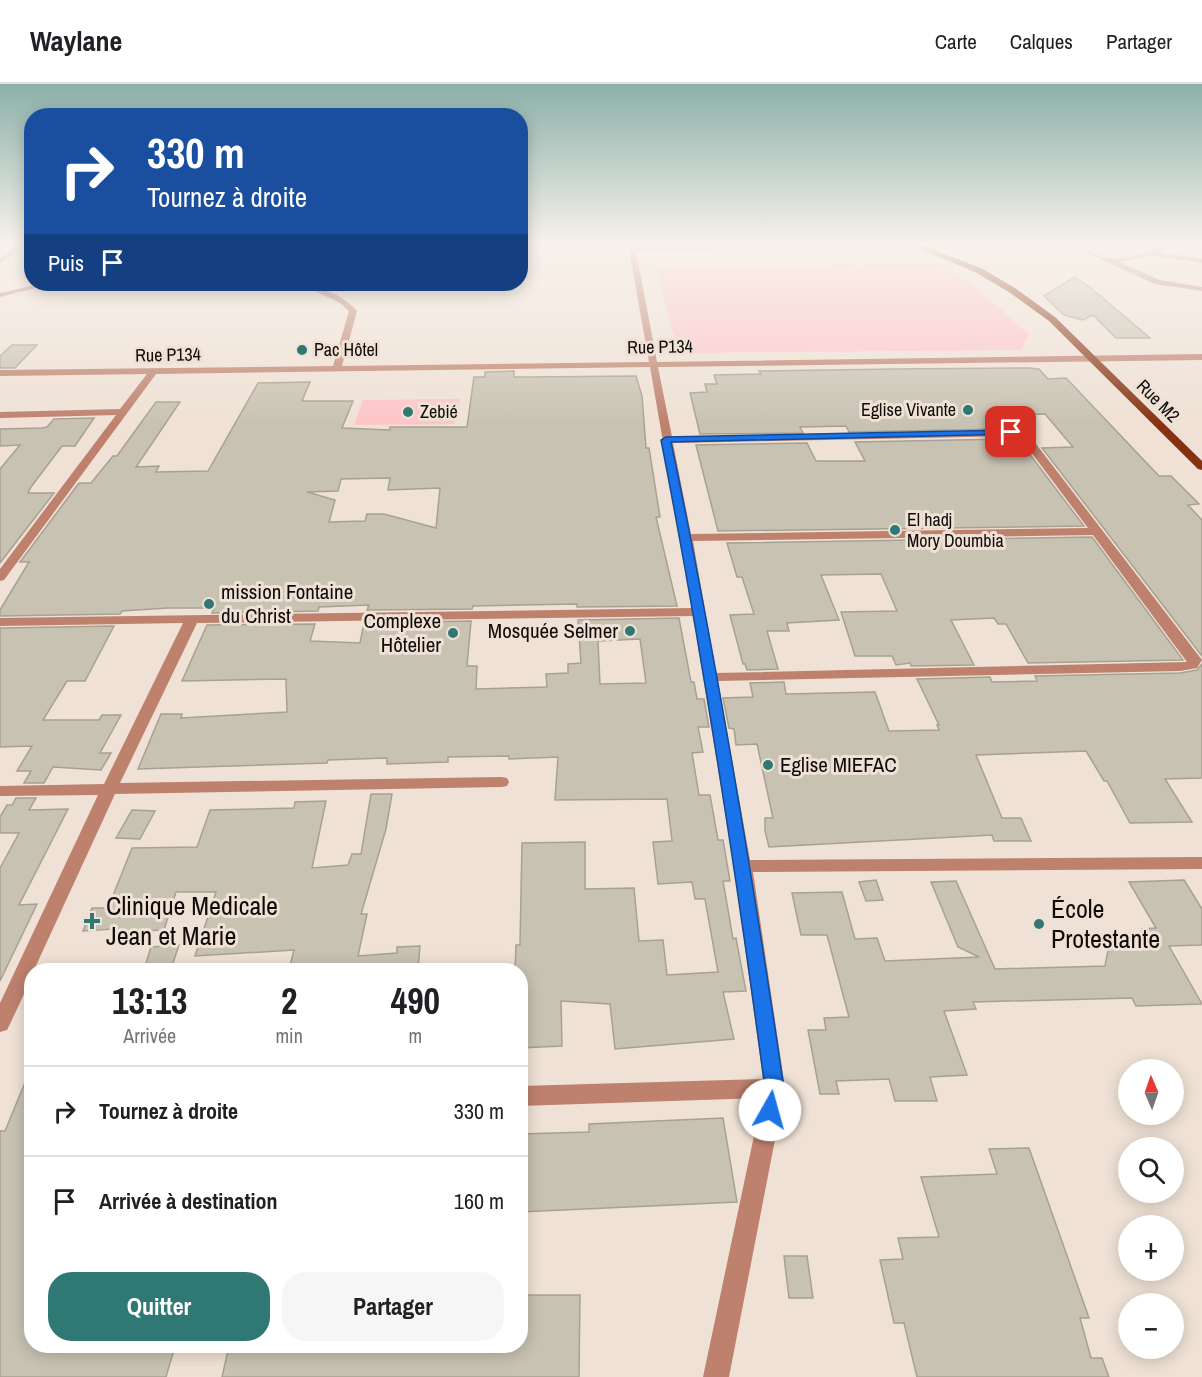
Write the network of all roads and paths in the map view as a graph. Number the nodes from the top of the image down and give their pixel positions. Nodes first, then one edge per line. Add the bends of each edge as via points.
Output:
1 (346, 304) edge
2 (642, 304) edge
3 (1032, 304) edge
4 (1202, 357) edge
5 (1092, 358) junction
6 (653, 363) junction
7 (337, 368) junction
8 (153, 372) junction
9 (0, 373) edge
10 (123, 412) junction
11 (0, 415) edge
12 (666, 440) junction
13 (1202, 468) edge
14 (1098, 531) junction
15 (686, 538) junction
16 (0, 577) edge
17 (697, 612) junction
18 (191, 621) junction
19 (0, 622) edge
20 (710, 677) junction
21 (501, 782) dead end
22 (109, 789) junction
23 (0, 791) edge
24 (1202, 863) edge
25 (743, 866) junction
26 (28, 963) edge
27 (24, 972) edge
28 (0, 1024) edge
29 (775, 1088) junction
30 (528, 1096) edge
31 (717, 1377) edge

1 - 7 street via 352,311
2 - 6 street
3 - 5 main road, Rue M2
4 - 5 street, Rue P134
5 - 6 street, Rue P134
5 - 13 main road, Rue M2
6 - 7 street, Rue P134
6 - 12 street
7 - 8 street, Rue P134
8 - 9 street, Rue P134
8 - 10 street
10 - 11 street
10 - 16 street
12 - 14 street via 1023,434
12 - 15 street
14 - 15 street
14 - 20 street via 1195,660 1192,665
15 - 17 street
17 - 18 street
17 - 20 street
18 - 19 street
18 - 22 street
20 - 25 street
21 - 22 street
22 - 23 street
22 - 26 street
24 - 25 street
25 - 29 street
27 - 28 street
29 - 30 street
29 - 31 street

